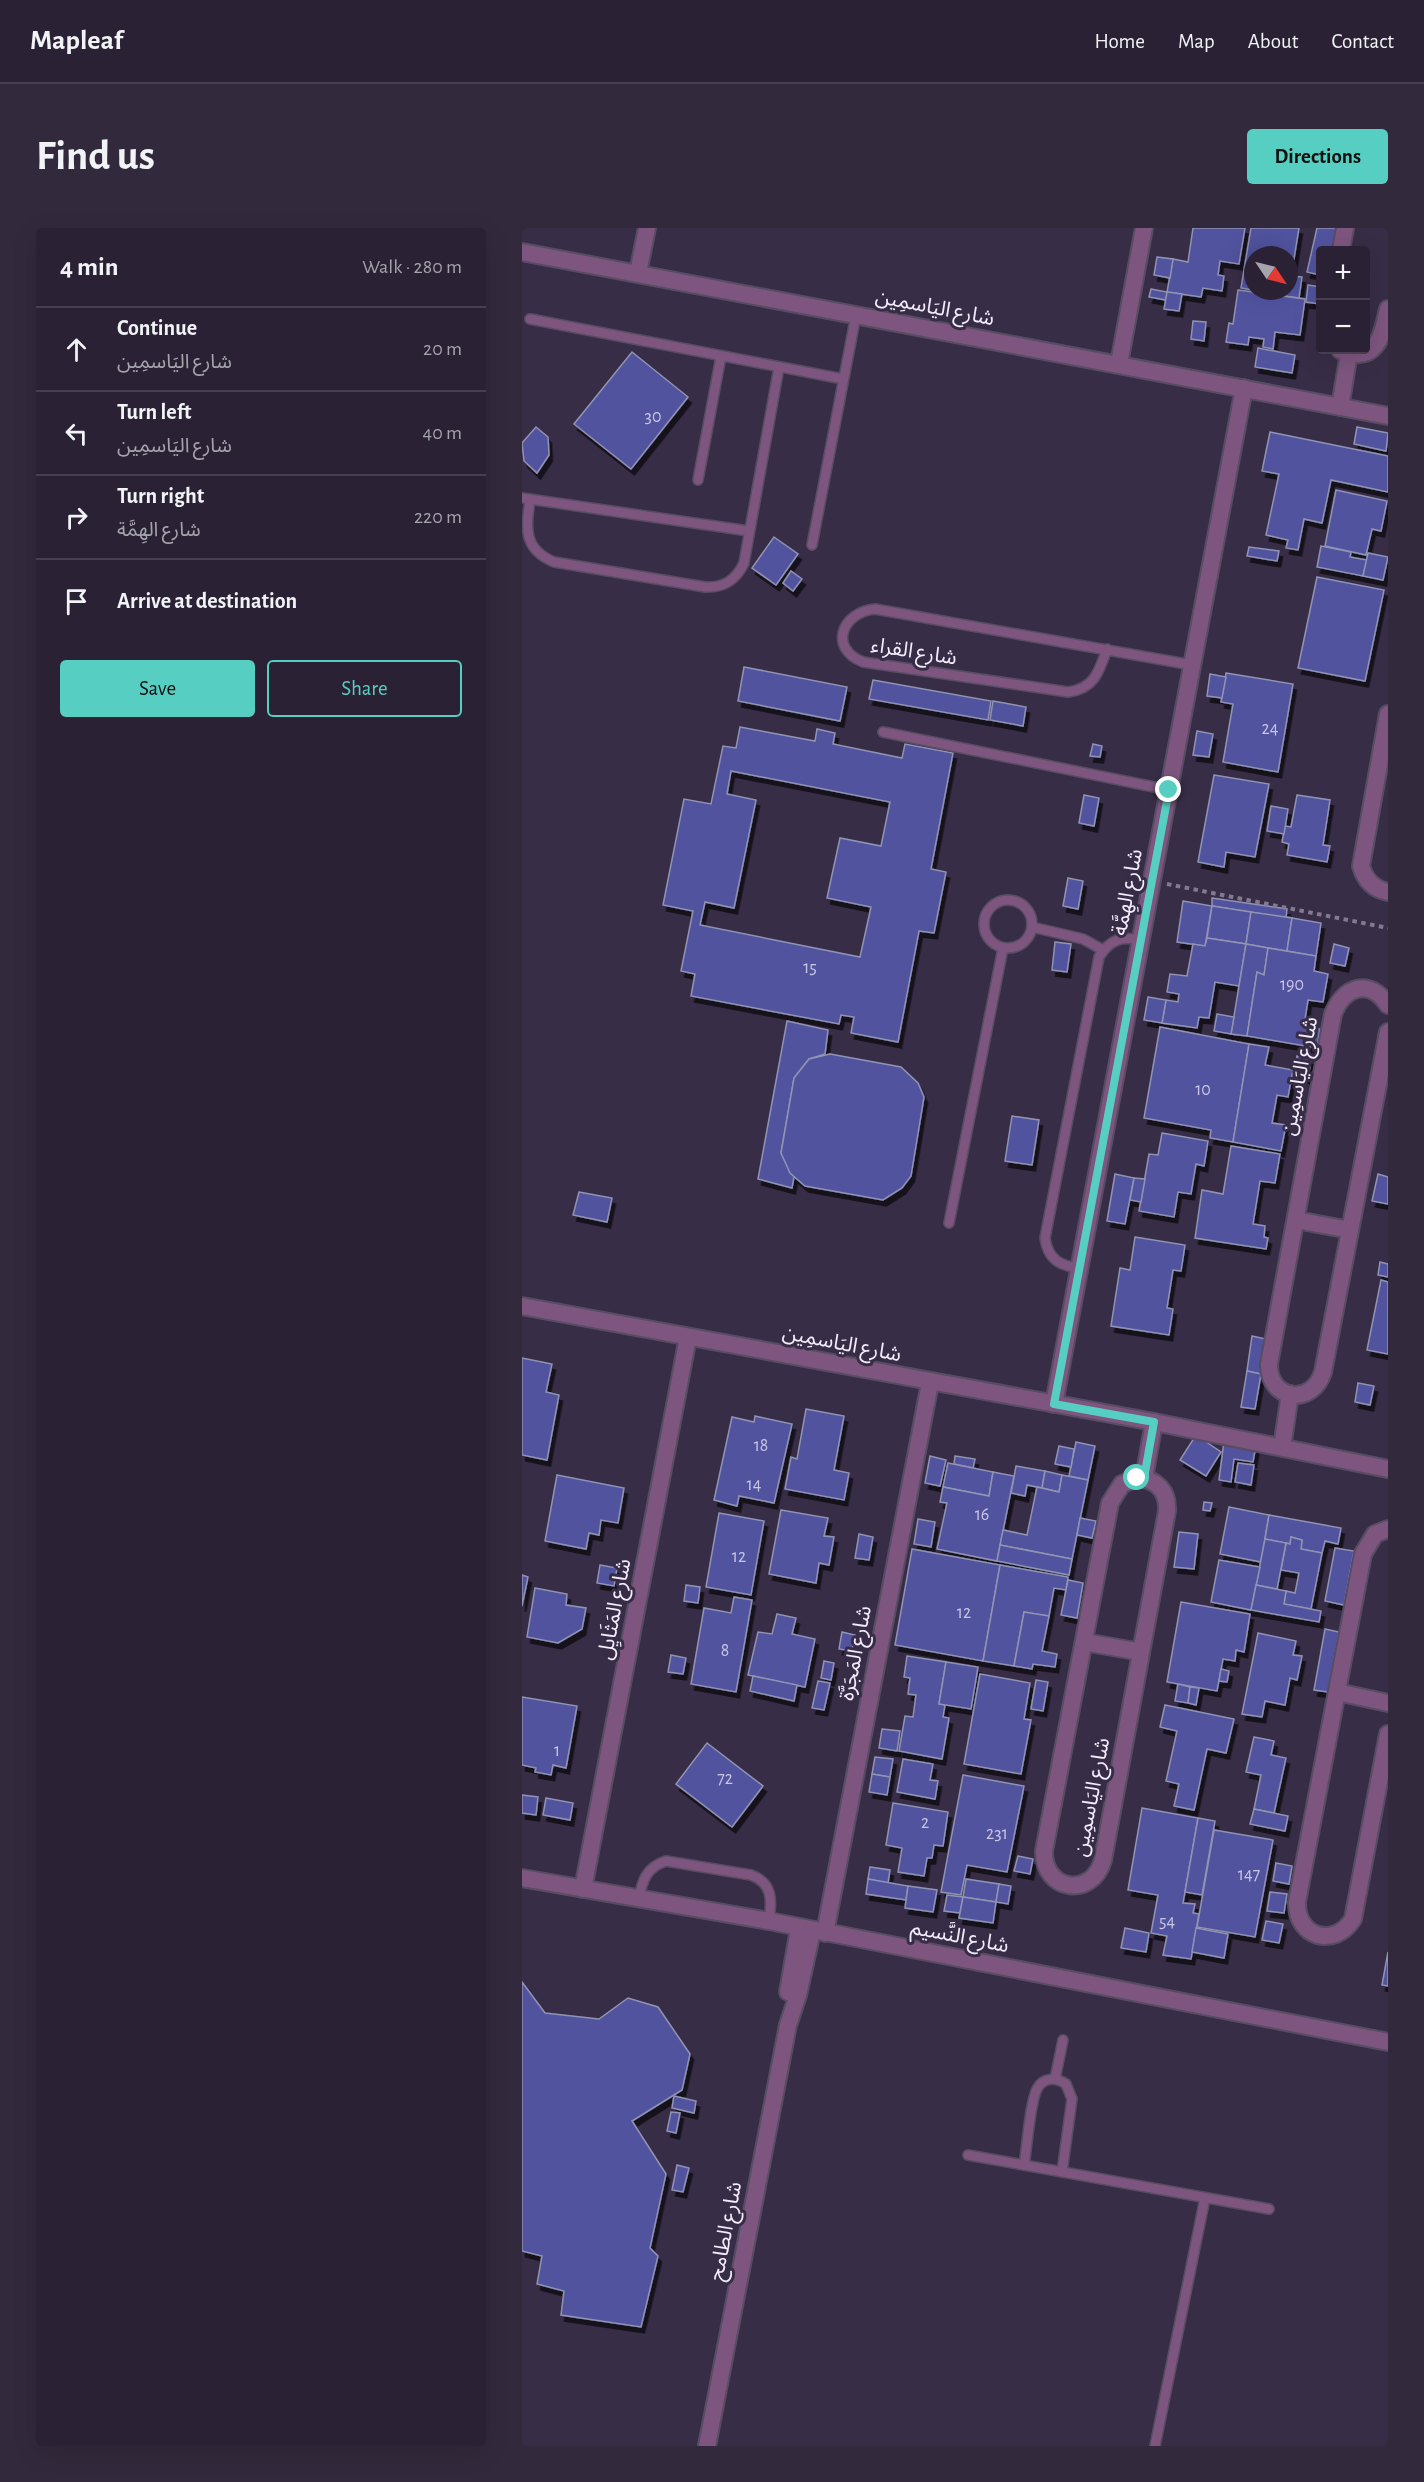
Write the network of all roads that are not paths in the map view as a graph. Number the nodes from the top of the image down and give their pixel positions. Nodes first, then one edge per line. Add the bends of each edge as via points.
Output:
1 (646, 228) edge
2 (1144, 228) edge
3 (1345, 228) edge
4 (1342, 246) edge
5 (522, 252) edge
6 (638, 273) junction
7 (1388, 309) edge
8 (856, 315) junction
9 (530, 319) dead end
10 (1370, 350) edge
11 (1344, 354) edge
12 (721, 356) junction
13 (1119, 364) junction
14 (779, 367) junction
15 (843, 379) junction
16 (1244, 388) junction
17 (1340, 406) junction
18 (1388, 416) edge
19 (698, 480) dead end
20 (526, 499) edge
21 (749, 531) junction
22 (812, 545) dead end
23 (1107, 649) junction
24 (1192, 665) junction
25 (1388, 714) edge
26 (883, 732) dead end
27 (1169, 790) junction
28 (1388, 891) edge
29 (1032, 927) junction
30 (1141, 940) junction
31 (1003, 948) junction
32 (1103, 950) junction
33 (1388, 1005) edge
34 (1388, 1032) edge
35 (1296, 1220) junction
36 (949, 1223) dead end
37 (1350, 1230) junction
38 (1080, 1268) junction
39 (522, 1306) edge
40 (688, 1337) junction
41 (930, 1383) junction
42 (1290, 1394) junction
43 (1054, 1404) junction
44 (1154, 1422) junction
45 (1281, 1447) junction
46 (1388, 1469) edge
47 (1144, 1478) junction
48 (1388, 1528) edge
49 (1084, 1641) junction
50 (1141, 1652) junction
51 (1337, 1692) junction
52 (1388, 1703) edge
53 (1388, 1734) edge
54 (522, 1878) edge
55 (583, 1889) junction
56 (639, 1899) junction
57 (769, 1921) junction
58 (812, 1931) junction
59 (1063, 2040) dead end
60 (1388, 2042) edge
61 (1055, 2079) junction
62 (968, 2155) dead end
63 (1024, 2165) junction
64 (1062, 2172) junction
65 (1205, 2198) junction
66 (1269, 2209) dead end
67 (707, 2446) edge
68 (1155, 2446) edge

1 - 6 street
2 - 13 street
3 - 4 street
5 - 6 street, شارع اليَاسمِين
6 - 8 street, شارع اليَاسمِين
7 - 10 street via 1384,330 1377,345
8 - 13 street, شارع اليَاسمِين
8 - 15 lane
9 - 12 lane
11 - 17 street
12 - 14 lane
12 - 19 lane
13 - 16 street, شارع اليَاسمِين
14 - 15 lane
14 - 21 lane
15 - 22 lane
16 - 17 street, شارع اليَاسمِين
16 - 24 street, شارع الهِمَّة
17 - 18 street, شارع اليَاسمِين
20 - 21 lane
20 - 21 lane via 527,532 533,547 554,562 705,587 727,583 740,571
23 - 23 lane, شارع القراء via 875,609 856,614 843,634 850,655 863,662 1068,692 1086,688 1098,676
23 - 24 lane, شارع القراء
24 - 27 street, شارع الهِمَّة
25 - 28 street via 1361,857 1367,881
26 - 27 lane
27 - 30 street, شارع الهِمَّة
29 - 31 lane via 1030,935 1018,946
29 - 31 lane via 1024,906 1009,900 994,904 985,917 985,933
29 - 32 lane via 1083,939
30 - 32 lane via 1121,938
30 - 38 street, شارع الهِمَّة
31 - 36 lane
32 - 38 lane via 1097,964 1045,1238 1055,1261
33 - 35 street, شارع اليَاسمِين via 1376,992 1359,988 1345,994 1336,1006
34 - 37 street
35 - 37 street
35 - 42 street, شارع اليَاسمِين via 1269,1371 1275,1386
37 - 42 street via 1321,1380 1304,1395
38 - 43 street, شارع الهِمَّة
39 - 40 street, شارع اليَاسمِين
40 - 41 street, شارع اليَاسمِين
40 - 55 street, شارع المَثَايِل
41 - 43 street, شارع اليَاسمِين
41 - 58 street, شارع المَجَرَّة
42 - 45 street
43 - 44 street, شارع اليَاسمِين
44 - 45 street, شارع اليَاسمِين
44 - 47 street
45 - 46 street, شارع اليَاسمِين
47 - 49 street, شارع اليَاسمِين via 1122,1484 1110,1503
47 - 50 street, شارع اليَاسمِين via 1160,1486 1167,1511
48 - 51 street via 1370,1540 1363,1554
49 - 50 street
49 - 50 street, شارع اليَاسمِين via 1044,1851 1051,1875 1065,1885 1082,1885 1101,1869
51 - 52 street
51 - 53 street via 1297,1902 1304,1926 1317,1935 1342,1932 1353,1919
54 - 55 street, شارع النَّسيم
55 - 56 street, شارع النَّسيم
56 - 57 street, شارع النَّسيم
56 - 57 lane via 645,1876 666,1861 730,1871 757,1877 767,1886 772,1898
57 - 58 street, شارع النَّسيم
58 - 60 street, شارع النَّسيم
58 - 67 street, شارع الطامح via 788,1994 788,2025
59 - 61 lane
61 - 63 lane via 1043,2082 1035,2092
61 - 64 lane via 1066,2084 1072,2099
62 - 63 lane
63 - 64 lane
64 - 65 lane
65 - 66 lane
65 - 68 lane

